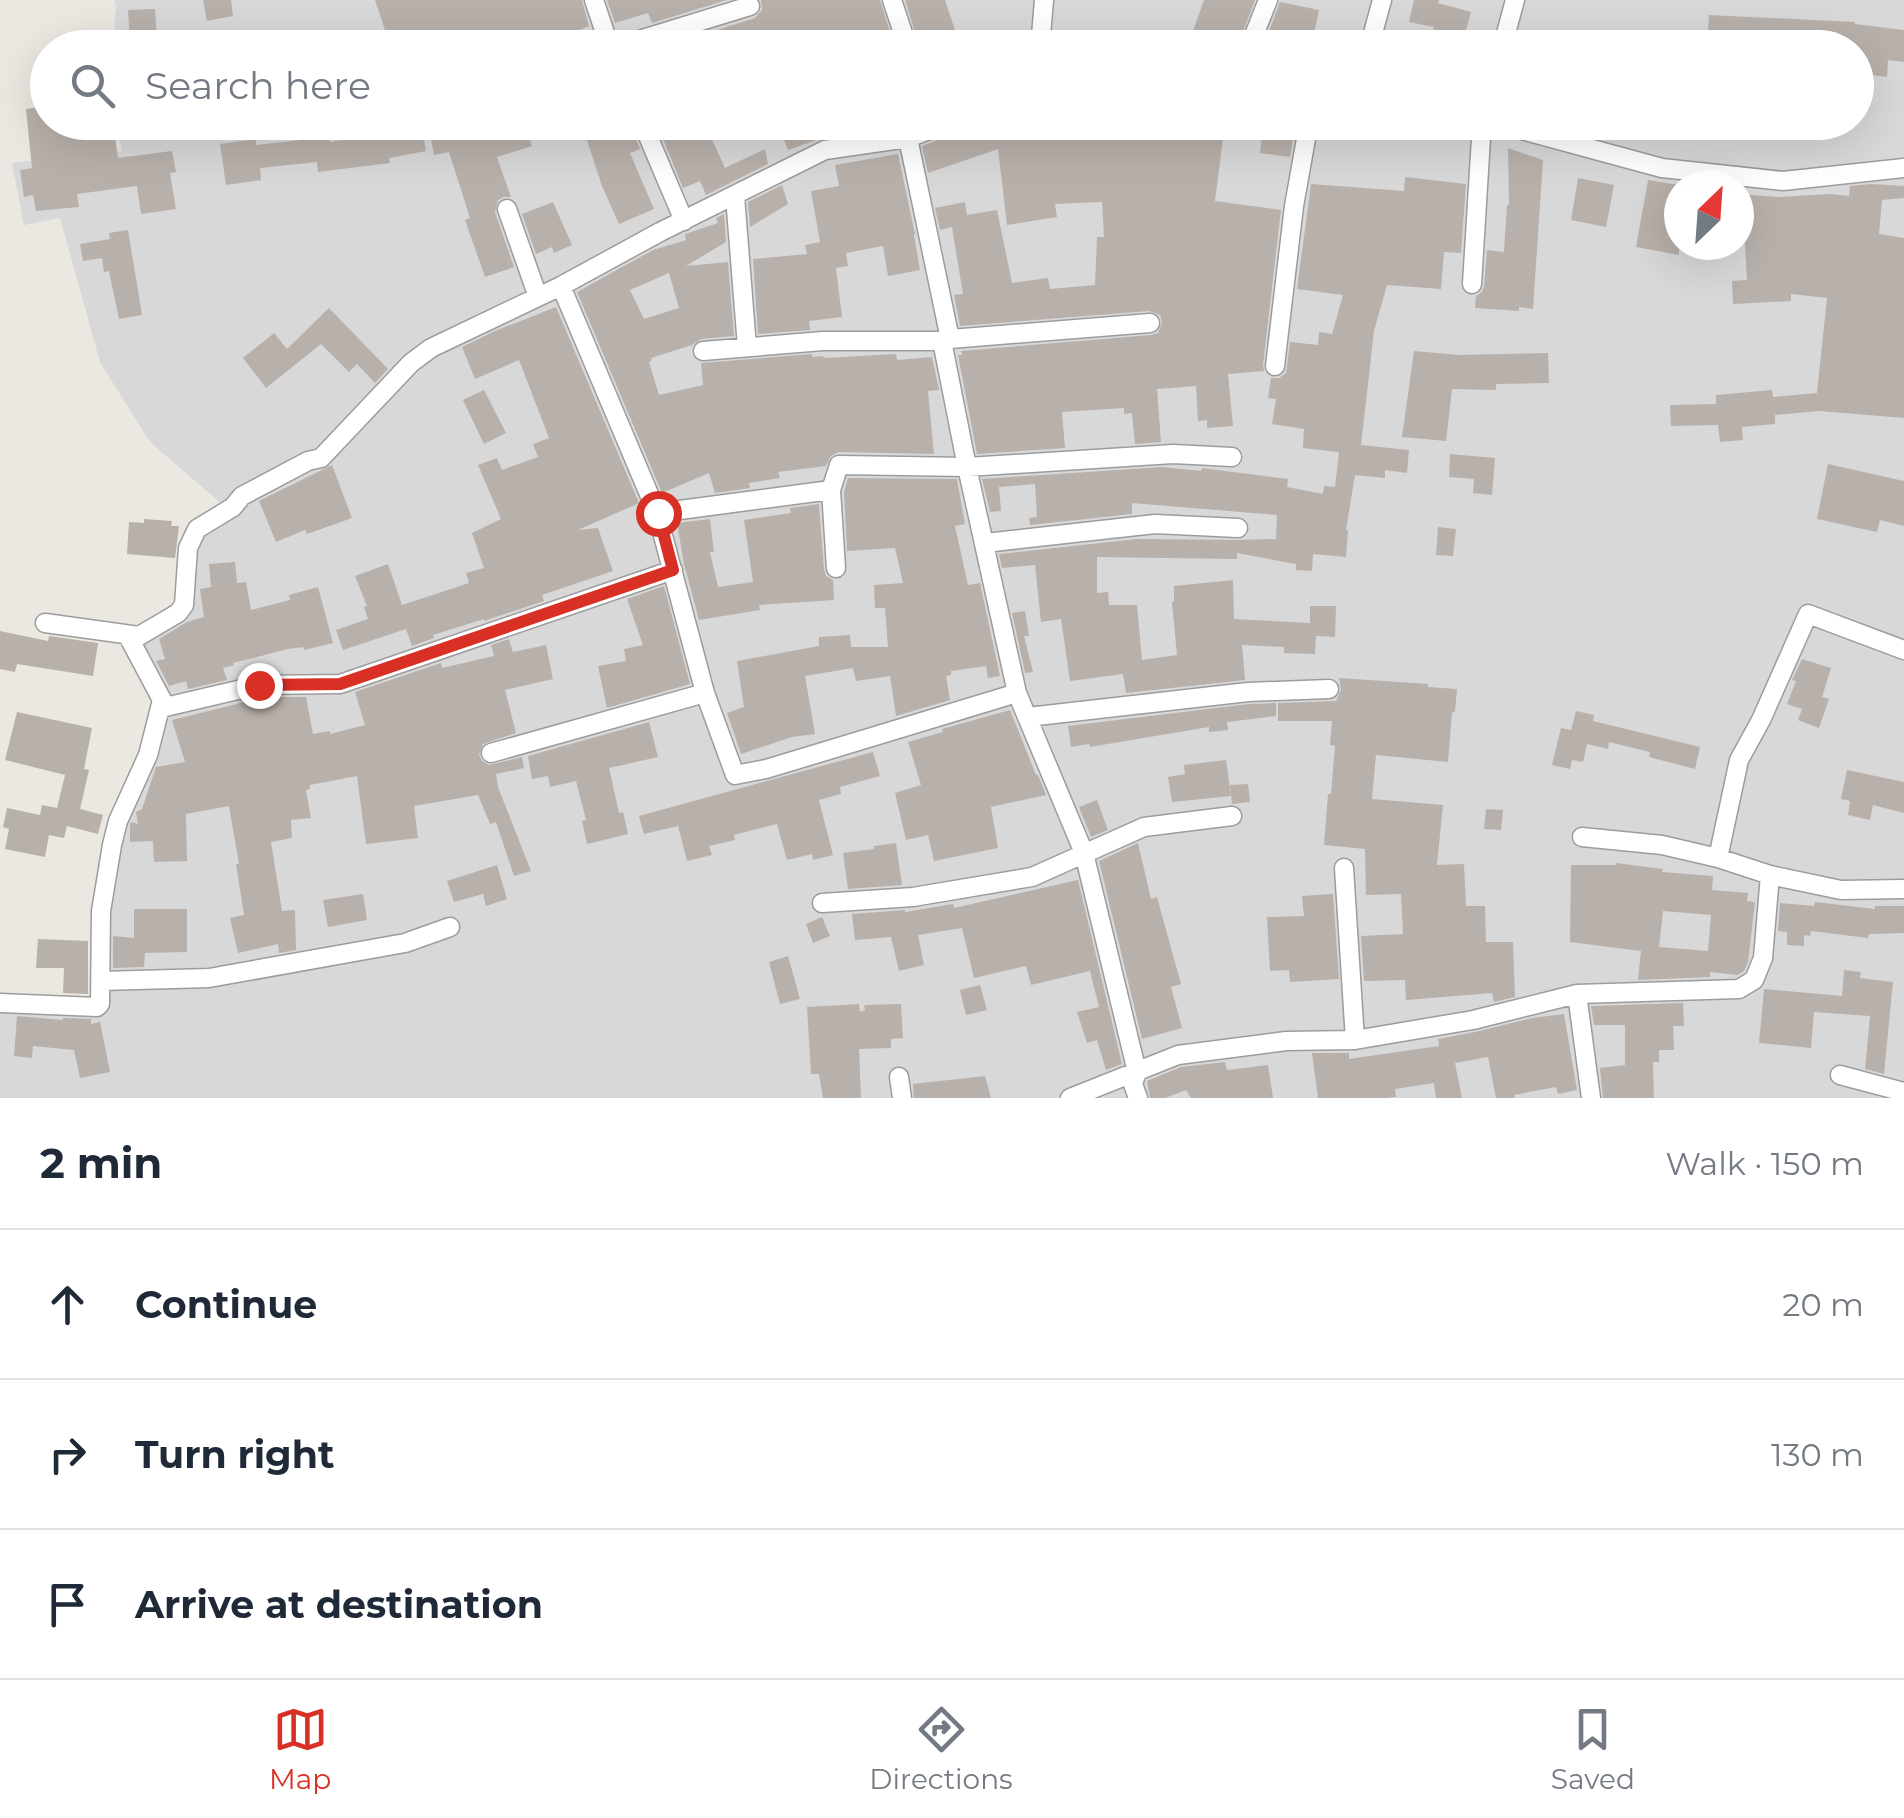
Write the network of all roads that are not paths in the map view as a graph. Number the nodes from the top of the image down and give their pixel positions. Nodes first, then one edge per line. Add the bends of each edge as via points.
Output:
1 (594, 0) edge
2 (892, 0) edge
3 (1044, 0) edge
4 (1268, 0) edge
5 (1382, 0) edge
6 (1515, 0) edge
7 (750, 6) dead end
8 (605, 30) edge
9 (671, 30) edge
10 (902, 30) edge
11 (1042, 30) edge
12 (1257, 30) edge
13 (1374, 30) edge
14 (1507, 30) edge
15 (650, 140) edge
16 (894, 140) edge
17 (908, 140) edge
18 (1306, 140) edge
19 (1481, 140) edge
20 (1559, 140) edge
21 (1904, 168) edge
22 (735, 196) junction
23 (507, 209) dead end
24 (684, 221) junction
25 (1472, 284) dead end
26 (562, 286) junction
27 (538, 297) junction
28 (1150, 324) dead end
29 (946, 340) junction
30 (747, 347) junction
31 (703, 351) dead end
32 (1275, 366) dead end
33 (1232, 457) dead end
34 (967, 467) junction
35 (830, 490) junction
36 (658, 513) junction
37 (1238, 528) dead end
38 (985, 544) junction
39 (836, 568) dead end
40 (673, 570) junction
41 (44, 623) dead end
42 (128, 636) junction
43 (1904, 650) edge
44 (1330, 690) dead end
45 (705, 693) junction
46 (1017, 693) junction
47 (161, 708) junction
48 (1028, 718) junction
49 (491, 753) dead end
50 (1232, 816) dead end
51 (1582, 837) dead end
52 (1084, 852) junction
53 (1718, 858) junction
54 (1344, 868) dead end
55 (1770, 876) junction
56 (1904, 888) edge
57 (822, 903) dead end
58 (450, 927) dead end
59 (101, 981) junction
60 (1577, 994) junction
61 (0, 1003) edge
62 (1355, 1040) junction
63 (1137, 1072) junction
64 (1840, 1075) dead end
65 (899, 1077) dead end
66 (1904, 1092) edge
67 (902, 1098) edge
68 (1070, 1098) edge
69 (1138, 1098) edge
70 (1592, 1098) edge

1 - 8 street
2 - 10 street
3 - 11 street
4 - 12 street
5 - 13 street
6 - 14 street
7 - 9 street
15 - 24 street
16 - 22 street via 825,150
17 - 29 street
18 - 32 street
19 - 25 street
20 - 21 street via 1662,168 1783,181
22 - 24 street
22 - 30 street
23 - 27 street
24 - 26 street
26 - 27 street
26 - 36 street
27 - 42 street via 421,354 321,458 242,496 197,529 188,548 184,604 139,636
28 - 29 street
29 - 30 street
29 - 34 street
30 - 31 street
33 - 34 street via 1173,454
34 - 35 street via 840,466
34 - 38 street
35 - 36 street
35 - 39 street
36 - 40 street
37 - 38 street via 1155,524
38 - 46 street
40 - 45 street
40 - 47 street via 340,684 259,685
41 - 42 street
42 - 47 street
43 - 53 street via 1808,614 1739,760
44 - 48 street via 1248,692
45 - 46 street via 736,775
45 - 49 street
46 - 48 street
47 - 59 street via 112,845 101,911
48 - 52 street
50 - 52 street via 1144,826
51 - 53 street
52 - 57 street via 1032,877
52 - 63 street
53 - 55 street
54 - 62 street
55 - 56 street via 1841,890
55 - 60 street via 1763,958 1754,980 1739,990
58 - 59 street via 404,943 208,978
59 - 61 street via 97,1007
60 - 62 street
60 - 70 street
62 - 63 street via 1178,1055
63 - 68 street
63 - 69 street
64 - 66 street
65 - 67 street

